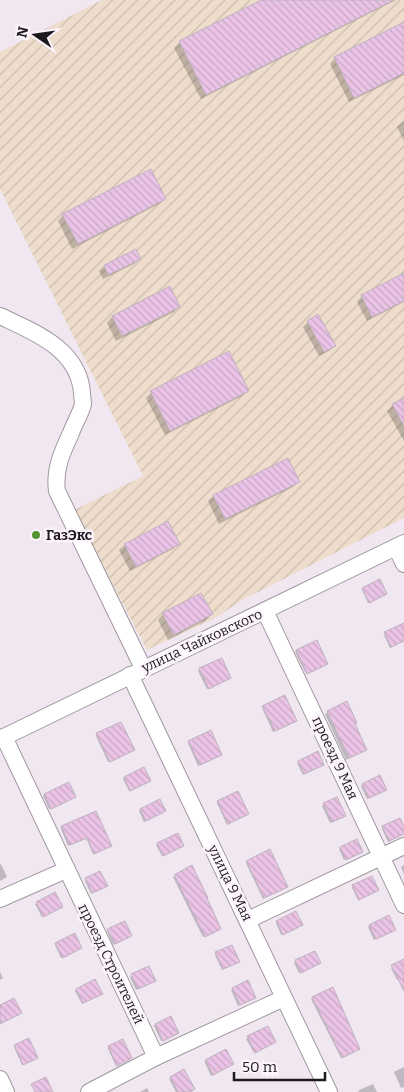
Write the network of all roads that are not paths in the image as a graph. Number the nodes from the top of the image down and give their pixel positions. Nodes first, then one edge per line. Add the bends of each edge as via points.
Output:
1 (0, 316) edge
2 (400, 545) edge
3 (404, 564) edge
4 (265, 611) junction
5 (137, 672) junction
6 (2, 738) edge
7 (404, 846) edge
8 (381, 857) junction
9 (66, 870) junction
10 (0, 899) edge
11 (404, 906) edge
12 (248, 920) junction
13 (284, 998) junction
14 (156, 1058) junction
15 (0, 1079) edge
16 (6, 1092) edge
17 (88, 1092) edge
18 (329, 1092) edge

1 - 5 street, улица 9 Мая via 43,336 77,370 83,404 58,465 57,491
2 - 3 street
2 - 4 street, улица Чайковского
4 - 5 street, улица Чайковского
4 - 8 street, проезд 9 Мая
5 - 6 street, улица Чайковского
5 - 12 street, улица 9 Мая
6 - 9 street, проезд Строителей
7 - 8 street
8 - 11 street, проезд 9 Мая
8 - 12 street
9 - 10 street
9 - 14 street, проезд Строителей
12 - 13 street, улица 9 Мая
13 - 14 street
13 - 18 street, улица 9 Мая
14 - 17 street
15 - 16 street

